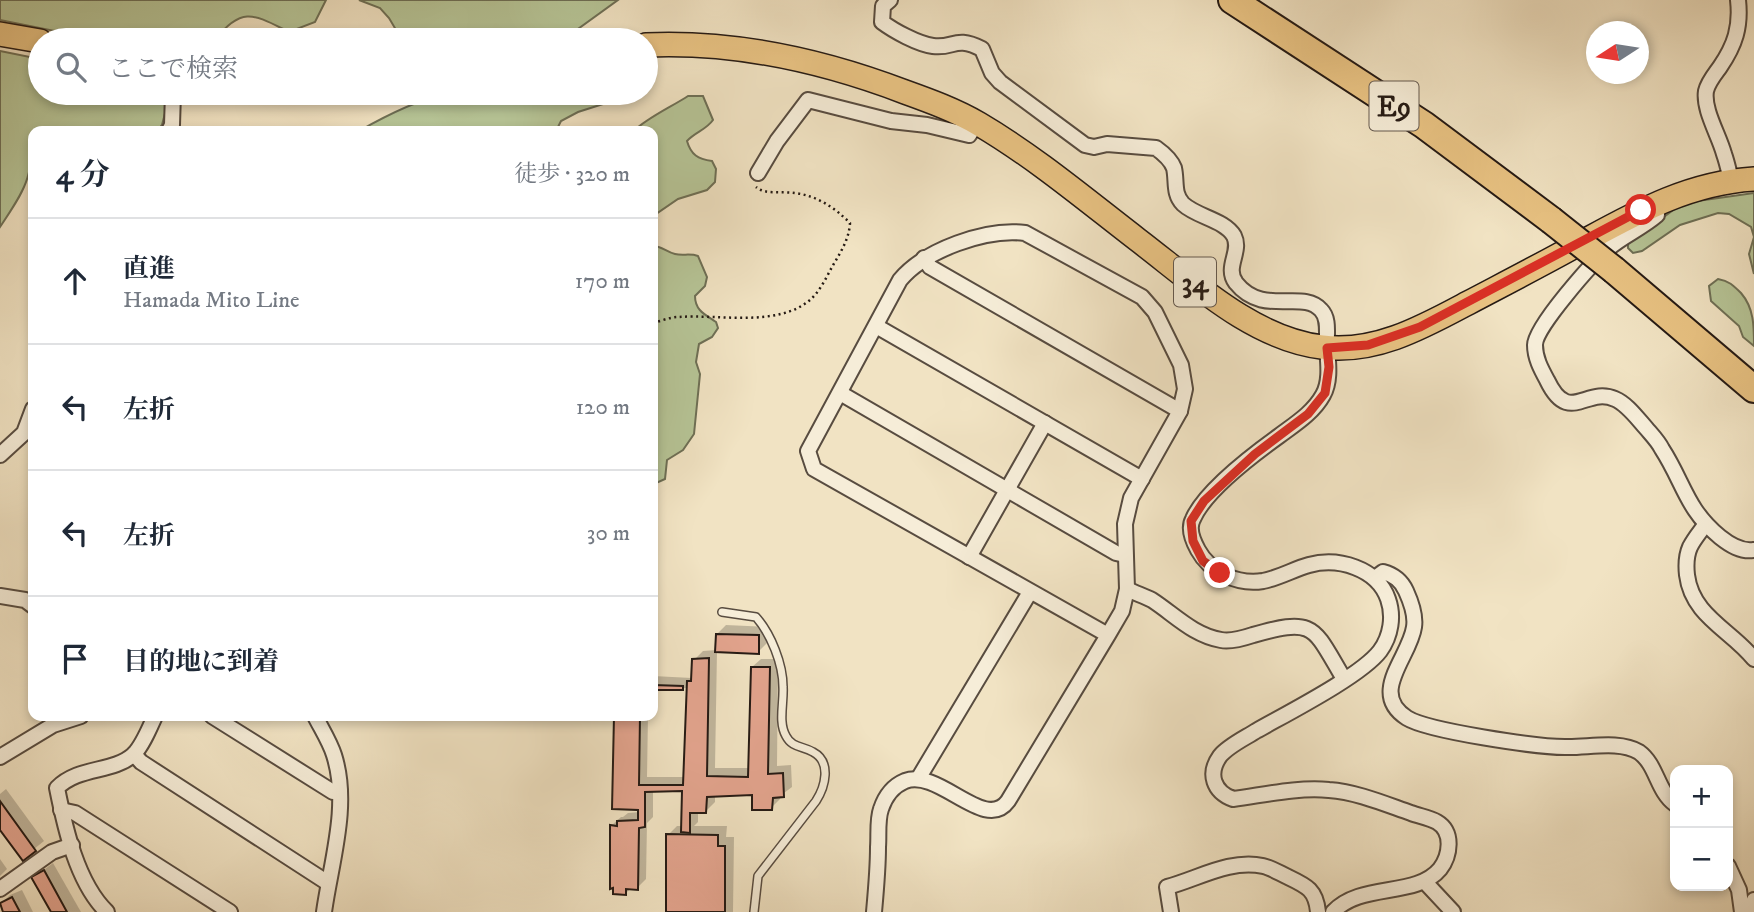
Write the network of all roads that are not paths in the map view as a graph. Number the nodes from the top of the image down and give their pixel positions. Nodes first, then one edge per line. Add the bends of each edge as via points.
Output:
1 (890, 0) edge
2 (1232, 0) edge
3 (1738, 0) edge
4 (0, 34) edge
5 (28, 39) edge
6 (658, 45) edge
7 (173, 105) edge
8 (977, 123) junction
9 (172, 126) edge
10 (758, 173) road end
11 (1754, 179) edge
12 (1731, 180) junction
13 (1656, 203) junction
14 (924, 258) junction
15 (876, 326) junction
16 (1327, 348) junction
17 (1754, 389) edge
18 (841, 393) junction
19 (1180, 411) junction
20 (28, 423) edge
21 (1045, 424) junction
22 (0, 455) edge
23 (1142, 479) junction
24 (1006, 490) junction
25 (1705, 524) junction
26 (1754, 550) edge
27 (1125, 555) junction
28 (969, 557) junction
29 (1375, 578) junction
30 (1127, 589) junction
31 (1030, 592) junction
32 (0, 596) edge
33 (28, 603) edge
34 (722, 612) dead end
35 (1108, 635) junction
36 (1754, 659) edge
37 (1344, 679) junction
38 (65, 721) edge
39 (152, 721) edge
40 (220, 721) edge
41 (318, 721) edge
42 (134, 754) junction
43 (0, 757) edge
44 (918, 779) junction
45 (340, 792) junction
46 (1670, 799) edge
47 (61, 810) junction
48 (72, 845) junction
49 (1733, 877) edge
50 (1425, 881) junction
51 (328, 883) junction
52 (0, 889) edge
53 (1754, 900) edge
54 (107, 912) edge
55 (230, 912) edge
56 (324, 912) edge
57 (754, 912) edge
58 (874, 912) edge
59 (1171, 912) edge
60 (1318, 912) edge
61 (1333, 912) edge
62 (1453, 912) edge
63 (1742, 912) edge
64 (1751, 912) edge

1 - 16 street via 883,6 882,22 894,31 934,47 959,41 982,49 1000,82 1085,145 1156,148 1173,167 1182,204 1233,236 1237,246 1231,265 1237,285 1269,303 1310,302 1321,309 1326,318
2 - 17 highway, E9, bridge via 1424,125 1614,270
3 - 12 street via 1737,37 1706,93
4 - 5 main road
6 - 8 main road, 34 via 715,46 805,59 874,80
7 - 9 street
8 - 10 street via 970,135 808,100
8 - 16 main road, 34 via 1028,155 1242,318 1284,340
11 - 12 main road, 34
12 - 13 main road, 34
13 - 16 main road, 34 via 1411,331 1368,345
13 - 25 street via 1657,215 1610,247 1559,304 1539,331 1536,353 1558,399 1573,403 1613,398 1637,418 1663,449
14 - 15 street via 900,280
14 - 19 street via 930,267
14 - 19 street via 993,233 1025,233 1142,297 1155,312 1181,365 1185,389
15 - 18 street
15 - 21 street
16 - 29 street via 1325,393 1308,414 1204,501 1191,521 1193,541 1203,561 1220,573 1244,580 1263,581 1325,562 1360,569
18 - 24 street
18 - 28 street via 808,451 814,469
19 - 23 street
20 - 22 street via 24,433
21 - 23 street
21 - 24 street
23 - 27 street via 1131,498 1125,524
24 - 27 street
24 - 28 street
25 - 26 street via 1732,546
25 - 36 street via 1687,556 1691,591 1709,618
27 - 30 street
28 - 31 street
29 - 37 street via 1387,597 1389,633 1377,655
29 - 46 street via 1383,572 1400,581 1414,617 1412,636 1391,680 1394,704 1404,716 1427,725 1553,747 1631,749 1647,760
30 - 35 street via 1122,611
30 - 37 street via 1198,633 1224,640 1284,626 1304,627 1320,639
31 - 35 street
31 - 44 street
32 - 33 street
34 - 57 lane via 756,617 770,635 783,683 786,738 792,745 814,752 825,773 816,801 758,876
35 - 44 street via 1004,807 986,810
37 - 50 street via 1221,754 1213,769 1213,782 1233,799 1330,790 1438,822 1447,834 1449,854
38 - 43 street
39 - 42 street
40 - 45 street via 333,792
41 - 45 street via 334,753
42 - 47 street via 67,777 57,788
42 - 51 street
44 - 58 street via 894,788 882,806
45 - 51 street
47 - 48 street
47 - 55 street via 75,813
48 - 52 street via 52,852
48 - 54 street via 83,879
49 - 63 street
50 - 61 street via 1360,895
50 - 62 street
51 - 56 street
53 - 64 street
59 - 60 street via 1167,887 1242,864 1265,866 1310,887

